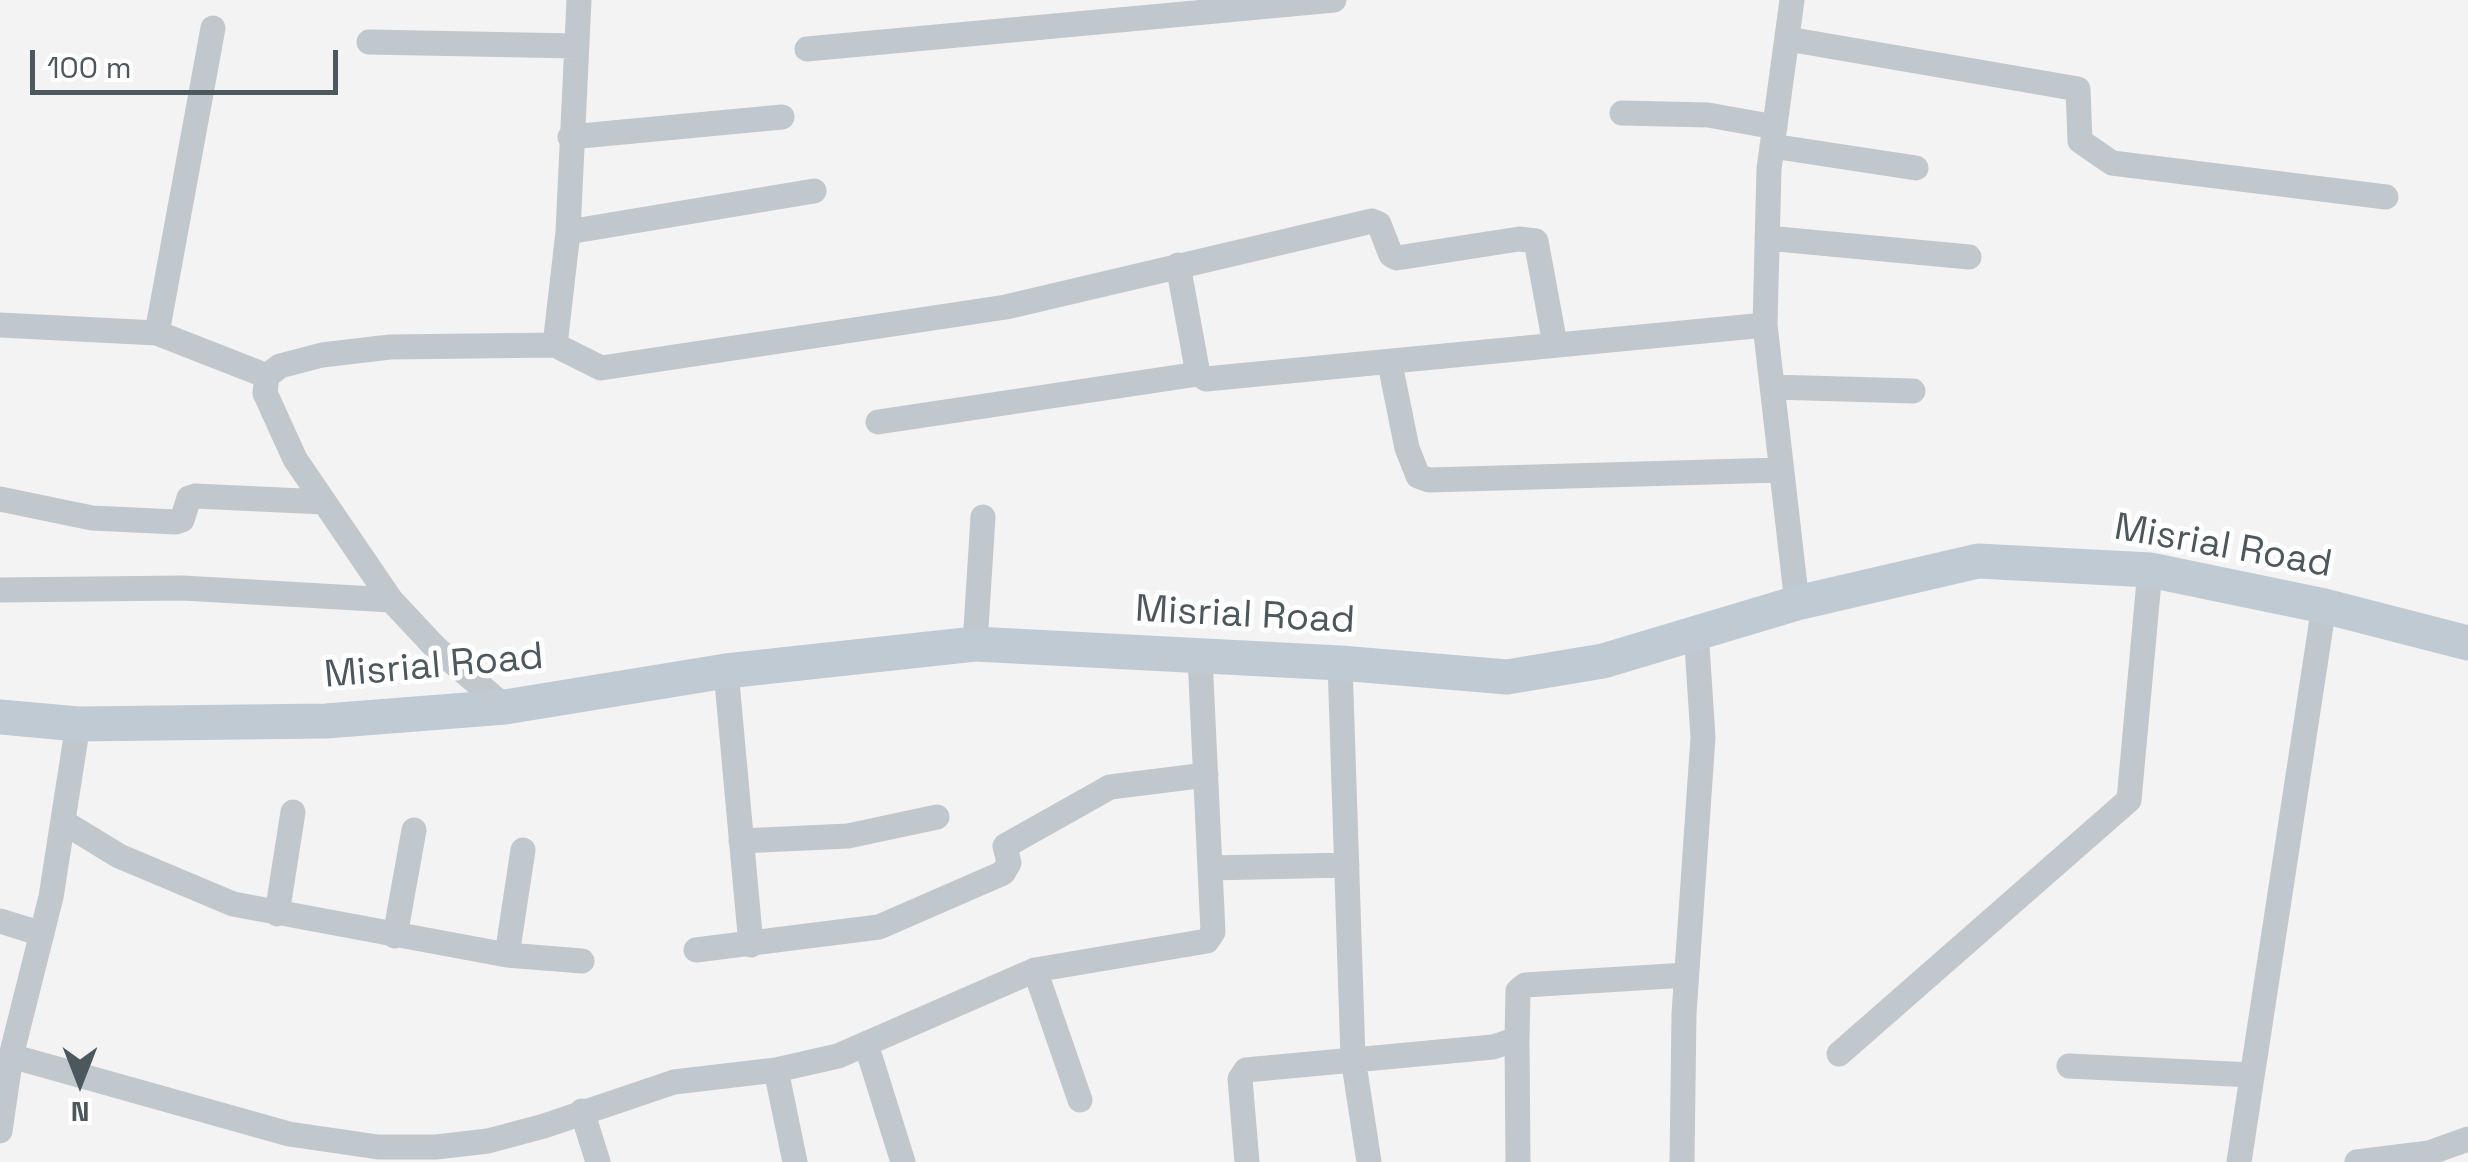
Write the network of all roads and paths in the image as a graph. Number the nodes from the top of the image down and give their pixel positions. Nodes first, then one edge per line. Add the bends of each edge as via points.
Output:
1 (580, 0) edge
2 (1334, 0) edge
3 (1792, 0) edge
4 (212, 28) dead end
5 (1788, 39) junction
6 (369, 42) dead end
7 (576, 46) junction
8 (807, 50) dead end
9 (1622, 114) dead end
10 (782, 116) dead end
11 (570, 136) junction
12 (1774, 136) junction
13 (1916, 168) dead end
14 (814, 192) dead end
15 (2386, 196) dead end
16 (568, 232) junction
17 (1767, 238) junction
18 (1969, 257) dead end
19 (1178, 265) junction
20 (0, 324) edge
21 (1766, 325) junction
22 (157, 334) junction
23 (1555, 344) junction
24 (555, 345) junction
25 (1390, 364) junction
26 (1198, 374) junction
27 (267, 376) junction
28 (1772, 386) junction
29 (1913, 391) dead end
30 (878, 422) dead end
31 (1780, 470) junction
32 (0, 499) edge
33 (324, 502) junction
34 (982, 517) dead end
35 (2150, 570) junction
36 (0, 590) edge
37 (391, 600) junction
38 (1797, 603) junction
39 (2324, 606) junction
40 (1696, 632) junction
41 (2468, 643) edge
42 (974, 644) junction
43 (1200, 657) junction
44 (1340, 663) junction
45 (726, 671) junction
46 (505, 707) junction
47 (0, 717) edge
48 (78, 724) junction
49 (1206, 775) junction
50 (293, 812) dead end
51 (937, 817) dead end
52 (65, 823) junction
53 (414, 830) dead end
54 (742, 841) junction
55 (523, 850) dead end
56 (1347, 865) junction
57 (1210, 868) junction
58 (277, 914) junction
59 (0, 921) edge
60 (42, 934) junction
61 (395, 936) junction
62 (752, 945) junction
63 (696, 950) dead end
64 (507, 955) junction
65 (582, 962) dead end
66 (1035, 970) junction
67 (1686, 975) junction
68 (1516, 1039) junction
69 (867, 1047) junction
70 (1839, 1054) dead end
71 (1353, 1058) junction
72 (2069, 1066) dead end
73 (7, 1067) edge
74 (776, 1070) junction
75 (2252, 1075) junction
76 (1080, 1100) dead end
77 (582, 1111) junction
78 (0, 1130) edge
79 (2468, 1138) edge
80 (2428, 1157) edge
81 (789, 1161) edge
82 (598, 1162) edge
83 (903, 1162) edge
84 (1247, 1162) edge
85 (1369, 1162) edge
86 (1518, 1162) edge
87 (1674, 1162) edge
88 (1682, 1162) edge
89 (2239, 1162) edge
90 (2357, 1162) edge

1 - 7 street
2 - 8 street
3 - 5 street
4 - 22 street
5 - 12 street
5 - 15 street via 2071,86 2081,94 2080,142 2112,163
6 - 7 street
7 - 11 street
9 - 12 street via 1708,115
10 - 11 street
11 - 16 street
12 - 13 street
12 - 17 street
14 - 16 street
16 - 24 street
17 - 18 street
17 - 21 street
19 - 23 street via 1372,222 1397,258 1531,240 1538,242
19 - 24 street via 1006,307 601,368
19 - 26 street
20 - 22 street
21 - 23 street
21 - 28 street
22 - 27 street
23 - 25 street
24 - 27 street via 390,347 322,355
25 - 26 street via 1206,379
25 - 31 street via 1407,448 1418,476 1430,480
26 - 30 street
27 - 33 street via 272,410
28 - 29 street
28 - 31 street
31 - 38 street
32 - 33 street via 92,518 176,522 195,496
33 - 37 street
34 - 42 street
35 - 38 main road, Misrial Road via 1978,560
35 - 39 main road, Misrial Road
35 - 70 street via 2129,800
36 - 37 street via 183,588
37 - 46 street
38 - 40 main road, Misrial Road
39 - 41 main road, Misrial Road
39 - 75 street
40 - 44 main road, Misrial Road via 1603,661 1507,678
40 - 67 street via 1703,737
42 - 43 main road, Misrial Road
42 - 45 main road, Misrial Road
43 - 44 main road, Misrial Road
43 - 49 street
44 - 56 street
45 - 46 main road, Misrial Road
45 - 54 street
46 - 48 main road, Misrial Road via 326,721
47 - 48 main road, Misrial Road
48 - 52 street
49 - 57 street
49 - 62 street via 1110,787 1005,846 1003,873 880,927
50 - 58 street
51 - 54 street via 848,836
52 - 58 street via 168,878
52 - 60 street
53 - 61 street
54 - 62 street
55 - 64 street
56 - 57 street
56 - 71 street
57 - 66 street via 1208,941
58 - 61 street
59 - 60 street
60 - 73 street
61 - 64 street
62 - 63 street
64 - 65 street
66 - 69 street
66 - 76 street
67 - 68 street via 1525,985 1518,991
67 - 88 street
68 - 71 street via 1493,1047
68 - 86 street
69 - 74 street
69 - 83 street
71 - 84 street via 1240,1074
71 - 85 street
72 - 75 street
73 - 77 street via 289,1134 378,1148 488,1141
73 - 78 street
74 - 77 street via 674,1082
74 - 81 street
75 - 89 street
77 - 82 street
79 - 80 street
80 - 90 street
87 - 88 street

